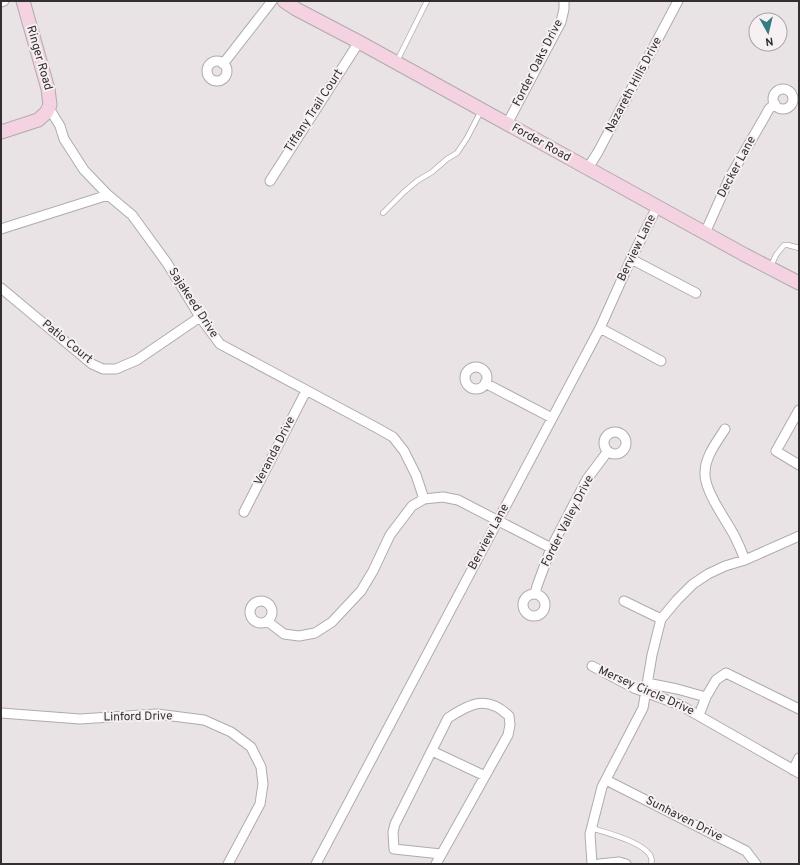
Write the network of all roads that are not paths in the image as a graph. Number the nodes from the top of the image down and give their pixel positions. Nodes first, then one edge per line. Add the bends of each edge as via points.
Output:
1 (4, 1) edge
2 (23, 1) edge
3 (272, 1) edge
4 (284, 1) edge
5 (427, 1) edge
6 (564, 1) edge
7 (678, 1) edge
8 (1, 2) edge
9 (359, 42) junction
10 (396, 62) junction
11 (223, 64) dead end
12 (775, 104) dead end
13 (49, 108) junction
14 (481, 110) junction
15 (507, 124) junction
16 (1, 132) edge
17 (588, 168) junction
18 (270, 181) dead end
19 (108, 195) junction
20 (657, 207) junction
21 (383, 213) dead end
22 (1, 230) edge
23 (705, 233) junction
24 (799, 248) edge
25 (631, 259) junction
26 (769, 268) junction
27 (799, 283) edge
28 (1, 288) edge
29 (696, 293) dead end
30 (200, 317) junction
31 (600, 328) junction
32 (661, 361) dead end
33 (485, 383) dead end
34 (306, 391) junction
35 (799, 410) edge
36 (552, 418) junction
37 (725, 429) dead end
38 (608, 451) dead end
39 (799, 465) edge
40 (424, 499) junction
41 (244, 512) dead end
42 (498, 520) junction
43 (798, 539) edge
44 (551, 548) junction
45 (746, 560) junction
46 (535, 594) dead end
47 (624, 601) dead end
48 (661, 619) junction
49 (267, 621) dead end
50 (592, 666) dead end
51 (646, 688) junction
52 (706, 697) junction
53 (799, 709) edge
54 (1, 713) edge
55 (700, 715) junction
56 (432, 751) junction
57 (799, 758) edge
58 (796, 771) edge
59 (485, 776) junction
60 (606, 780) junction
61 (592, 828) junction
62 (441, 854) junction
63 (228, 864) edge
64 (316, 864) edge
65 (436, 864) edge
66 (592, 864) edge
67 (599, 864) edge
68 (626, 864) edge
69 (651, 864) edge
70 (756, 864) edge

1 - 8 street
2 - 13 main road, Ringer Road via 48,89
3 - 11 street
4 - 9 main road, Forder Road
5 - 10 lane
6 - 15 street, Forder Oaks Drive via 559,27
7 - 17 street, Nazareth Hills Drive
9 - 10 main road, Forder Road
9 - 18 street, Tiffany Trail Court
10 - 14 main road, Forder Road
12 - 23 street, Decker Lane via 764,118 730,177
13 - 16 main road, Ringer Road via 38,120
13 - 19 street, Sajakeed Drive via 73,154 84,170
14 - 15 main road, Forder Road
14 - 21 lane via 457,152 417,181
15 - 17 main road, Forder Road
17 - 20 main road, Forder Road
19 - 22 street
19 - 30 street, Sajakeed Drive via 132,215 167,263
20 - 23 main road, Forder Road
20 - 25 street, Berview Lane
23 - 26 main road, Forder Road
24 - 26 lane via 784,245
25 - 29 street
25 - 31 street, Berview Lane
26 - 27 main road, Forder Road
28 - 30 street, Patio Court via 92,364 103,369 116,369 137,360
30 - 34 street, Sajakeed Drive via 220,344
31 - 32 street
31 - 36 street, Berview Lane
33 - 36 street
34 - 40 street, Sajakeed Drive via 393,437 408,457
34 - 41 street, Veranda Drive
35 - 39 street via 776,451
36 - 42 street, Berview Lane
37 - 45 street via 712,449 704,474 706,485
38 - 44 street, Forder Valley Drive via 587,479
40 - 42 street via 443,497 458,500
40 - 49 street via 412,506 390,535 361,591 332,622 315,633 299,636 284,634
42 - 44 street
42 - 64 street, Berview Lane
43 - 45 street
44 - 46 street, Forder Valley Drive
45 - 48 street via 725,566 693,584
47 - 48 street
48 - 51 street
50 - 51 street, Mersey Circle Drive
51 - 52 street, Mersey Circle Drive via 677,689
51 - 55 street, Mersey Circle Drive
51 - 60 street via 643,708
52 - 53 street via 716,680 726,672
52 - 55 street
54 - 63 street, Linford Drive via 80,719 157,714 204,720 231,732 251,747 261,767 264,784 260,804
55 - 58 street, Mersey Circle Drive
56 - 59 street
56 - 59 street via 448,718 462,709 479,703 500,707 509,716 508,735
56 - 62 street via 395,824 394,849
57 - 58 street
59 - 62 street
60 - 61 street
60 - 70 street, Sunhaven Drive via 746,851
61 - 66 street
61 - 69 lane via 644,848 651,857
62 - 65 street
67 - 68 street

